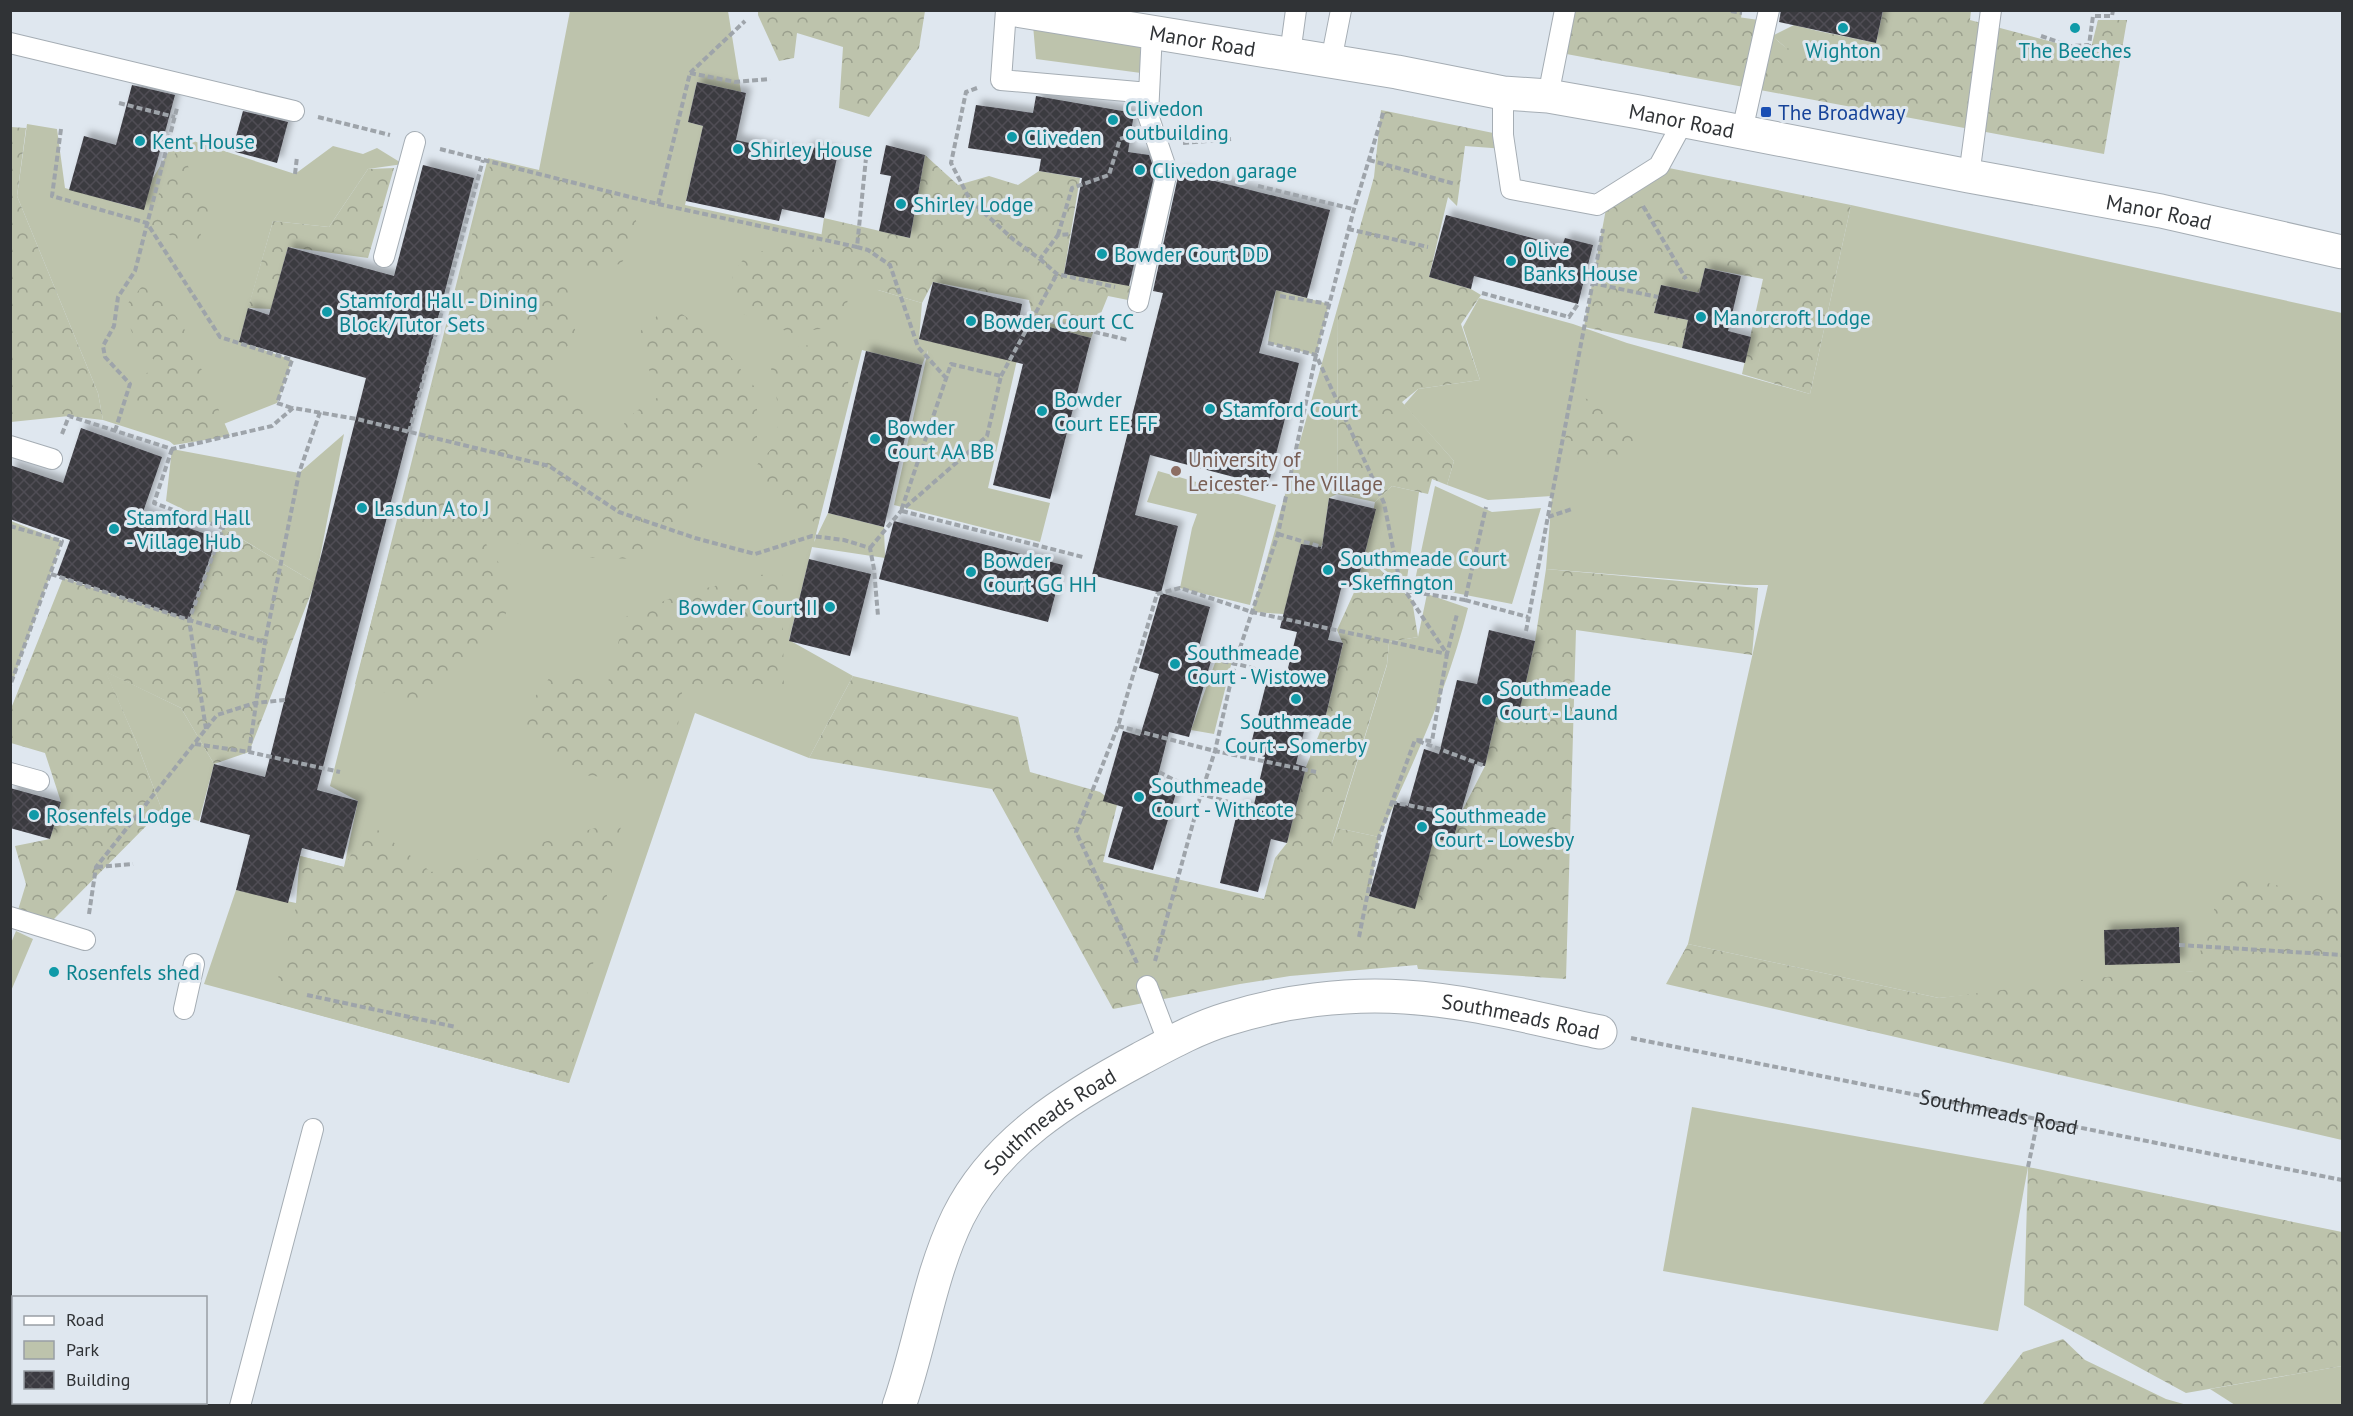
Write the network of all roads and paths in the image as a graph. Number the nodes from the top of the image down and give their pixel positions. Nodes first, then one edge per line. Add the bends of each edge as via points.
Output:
1 (1006, 10) edge
2 (1016, 10) edge
3 (1296, 10) edge
4 (1341, 10) edge
5 (1565, 10) edge
6 (1769, 10) edge
7 (1992, 10) edge
8 (2112, 10) edge
9 (745, 21) dead end
10 (1152, 32) junction
11 (2041, 36) dead end
12 (10, 43) edge
13 (1290, 54) junction
14 (1331, 61) junction
15 (690, 73) junction
16 (770, 79) dead end
17 (1001, 80) junction
18 (184, 84) junction
19 (1149, 93) junction
20 (1503, 93) junction
21 (1548, 96) junction
22 (119, 103) dead end
23 (1384, 110) dead end
24 (294, 111) joint
25 (175, 117) junction
26 (1684, 120) junction
27 (61, 129) dead end
28 (1742, 131) junction
29 (1155, 136) junction
30 (1231, 139) dead end
31 (415, 142) junction
32 (867, 148) dead end
33 (297, 157) dead end
34 (483, 160) junction
35 (1369, 160) junction
36 (295, 174) dead end
37 (1969, 176) junction
38 (1455, 184) dead end
39 (1630, 184) junction
40 (1258, 186) dead end
41 (1608, 198) junction
42 (658, 204) junction
43 (1353, 209) junction
44 (147, 223) junction
45 (1348, 229) junction
46 (1071, 234) dead end
47 (1058, 235) junction
48 (1428, 246) dead end
49 (857, 247) junction
50 (2343, 252) edge
51 (384, 257) dead end
52 (1040, 259) junction
53 (1057, 273) junction
54 (1686, 279) dead end
55 (1592, 283) junction
56 (1482, 294) dead end
57 (1280, 296) dead end
58 (1658, 297) dead end
59 (1139, 298) joint
60 (1329, 304) junction
61 (1578, 304) dead end
62 (1033, 317) junction
63 (1128, 340) dead end
64 (1268, 343) dead end
65 (1316, 354) junction
66 (1001, 376) junction
67 (947, 378) junction
68 (293, 408) junction
69 (320, 412) junction
70 (115, 431) junction
71 (409, 432) junction
72 (10, 446) edge
73 (172, 449) junction
74 (52, 459) joint
75 (1486, 507) dead end
76 (1572, 510) dead end
77 (901, 511) junction
78 (1548, 516) junction
79 (10, 526) edge
80 (1278, 534) junction
81 (1322, 547) dead end
82 (870, 548) junction
83 (1083, 557) dead end
84 (51, 574) junction
85 (1405, 591) junction
86 (1465, 600) junction
87 (1252, 612) junction
88 (1457, 614) dead end
89 (878, 616) dead end
90 (1529, 617) junction
91 (189, 620) junction
92 (1526, 631) dead end
93 (265, 642) junction
94 (1447, 654) junction
95 (1196, 657) dead end
96 (1235, 663) junction
97 (1284, 684) dead end
98 (10, 686) edge
99 (285, 700) dead end
100 (255, 703) junction
101 (1118, 726) junction
102 (206, 729) junction
103 (1415, 740) junction
104 (194, 744) junction
105 (1215, 751) junction
106 (249, 752) junction
107 (1485, 766) dead end
108 (340, 772) dead end
109 (1159, 772) dead end
110 (1316, 772) dead end
111 (10, 773) edge
112 (39, 781) dead end
113 (1201, 794) junction
114 (1391, 802) junction
115 (1239, 805) dead end
116 (1460, 815) dead end
117 (133, 864) dead end
118 (96, 867) junction
119 (10, 917) edge
120 (1359, 937) dead end
121 (85, 940) joint
122 (2179, 945) dead end
123 (2343, 955) edge
124 (194, 964) dead end
125 (1147, 986) junction
126 (307, 995) dead end
127 (184, 1009) dead end
128 (456, 1027) dead end
129 (1600, 1032) joint
130 (1169, 1044) junction
131 (2038, 1119) junction
132 (313, 1129) dead end
133 (2028, 1167) dead end
134 (2343, 1180) edge
135 (240, 1406) edge
136 (899, 1406) edge

1 - 17 lane
2 - 10 street, Manor Road
3 - 13 lane
4 - 14 lane
5 - 21 lane
6 - 28 lane
7 - 37 lane
8 - 11 path via 2112,16 2093,16 2089,45 2070,46
9 - 15 path
10 - 13 street, Manor Road
10 - 19 lane
12 - 18 lane
13 - 14 street, Manor Road
14 - 20 street, Manor Road
15 - 16 path via 735,82
15 - 42 path
17 - 19 lane
17 - 52 path via 966,92 951,163 970,200
18 - 24 lane
18 - 25 path
19 - 29 lane via 1148,115
20 - 21 street, Manor Road
20 - 41 lane via 1503,135 1511,189 1598,206
21 - 26 street, Manor Road
22 - 25 path
23 - 35 path
24 - 31 path
25 - 44 path
26 - 28 street, Manor Road
26 - 39 lane via 1659,166
27 - 44 path via 52,196
28 - 37 street, Manor Road
29 - 30 path
29 - 47 path via 1120,139 1109,175 1072,188
29 - 59 lane via 1167,171
31 - 34 path
31 - 51 lane
32 - 49 path
33 - 36 path
34 - 42 path
34 - 71 path
35 - 38 path
35 - 43 path
37 - 50 street, Manor Road via 2161,211
39 - 41 lane
39 - 54 path
40 - 43 path
41 - 55 path
42 - 49 path
43 - 45 path
44 - 68 path via 220,337 292,360 277,403
44 - 70 path via 135,271 117,297 114,326 103,346 105,357 130,384
45 - 48 path
45 - 60 path
46 - 47 path
47 - 52 path
49 - 67 path via 890,265 918,347
52 - 53 path
53 - 59 path
53 - 62 path
55 - 58 path
55 - 78 path
56 - 61 path via 1569,317
57 - 60 path
60 - 65 path
62 - 63 path
62 - 66 path
64 - 65 path
65 - 80 path
65 - 85 path via 1384,503 1400,583
66 - 67 path via 951,364
66 - 77 path via 987,436
67 - 77 path
68 - 69 path
68 - 73 path via 272,426
69 - 71 path
69 - 93 path via 299,473
70 - 73 path
70 - 74 path via 69,416
71 - 82 path via 549,466 620,512 755,554 812,536
72 - 74 lane
73 - 91 path via 154,503 223,528
75 - 86 path
76 - 78 path
77 - 82 path
77 - 83 path
78 - 90 path
79 - 84 path via 62,541
80 - 81 path
80 - 87 path
82 - 89 path
84 - 91 path
84 - 98 path
85 - 86 path
85 - 94 path
86 - 90 path
87 - 94 path
87 - 96 path
87 - 101 path via 1180,588 1157,594
88 - 94 path
90 - 92 path
91 - 93 path
91 - 102 path
93 - 100 path
94 - 103 path via 1432,741
95 - 96 path
96 - 97 path
96 - 105 path
99 - 100 path
100 - 102 path via 217,715
100 - 106 path
101 - 105 path
101 - 125 path via 1076,832
102 - 104 path
103 - 107 path
103 - 114 path
104 - 106 path
104 - 118 path
105 - 110 path
105 - 113 path
106 - 108 path
109 - 113 path
111 - 112 lane
113 - 115 path
113 - 125 path
114 - 116 path
114 - 120 path via 1379,837
117 - 118 path
118 - 121 path
119 - 121 lane
122 - 123 path
124 - 127 lane
125 - 130 lane
126 - 128 path
129 - 130 street, Southmeads Road via 1479,1007 1406,997 1362,997 1281,1006 1228,1019
129 - 131 path, Southmeads Road
130 - 136 street, Southmeads Road via 1092,1084 1063,1105 999,1157 979,1182 958,1217 929,1294
131 - 133 path
131 - 134 path, Southmeads Road
132 - 135 lane

